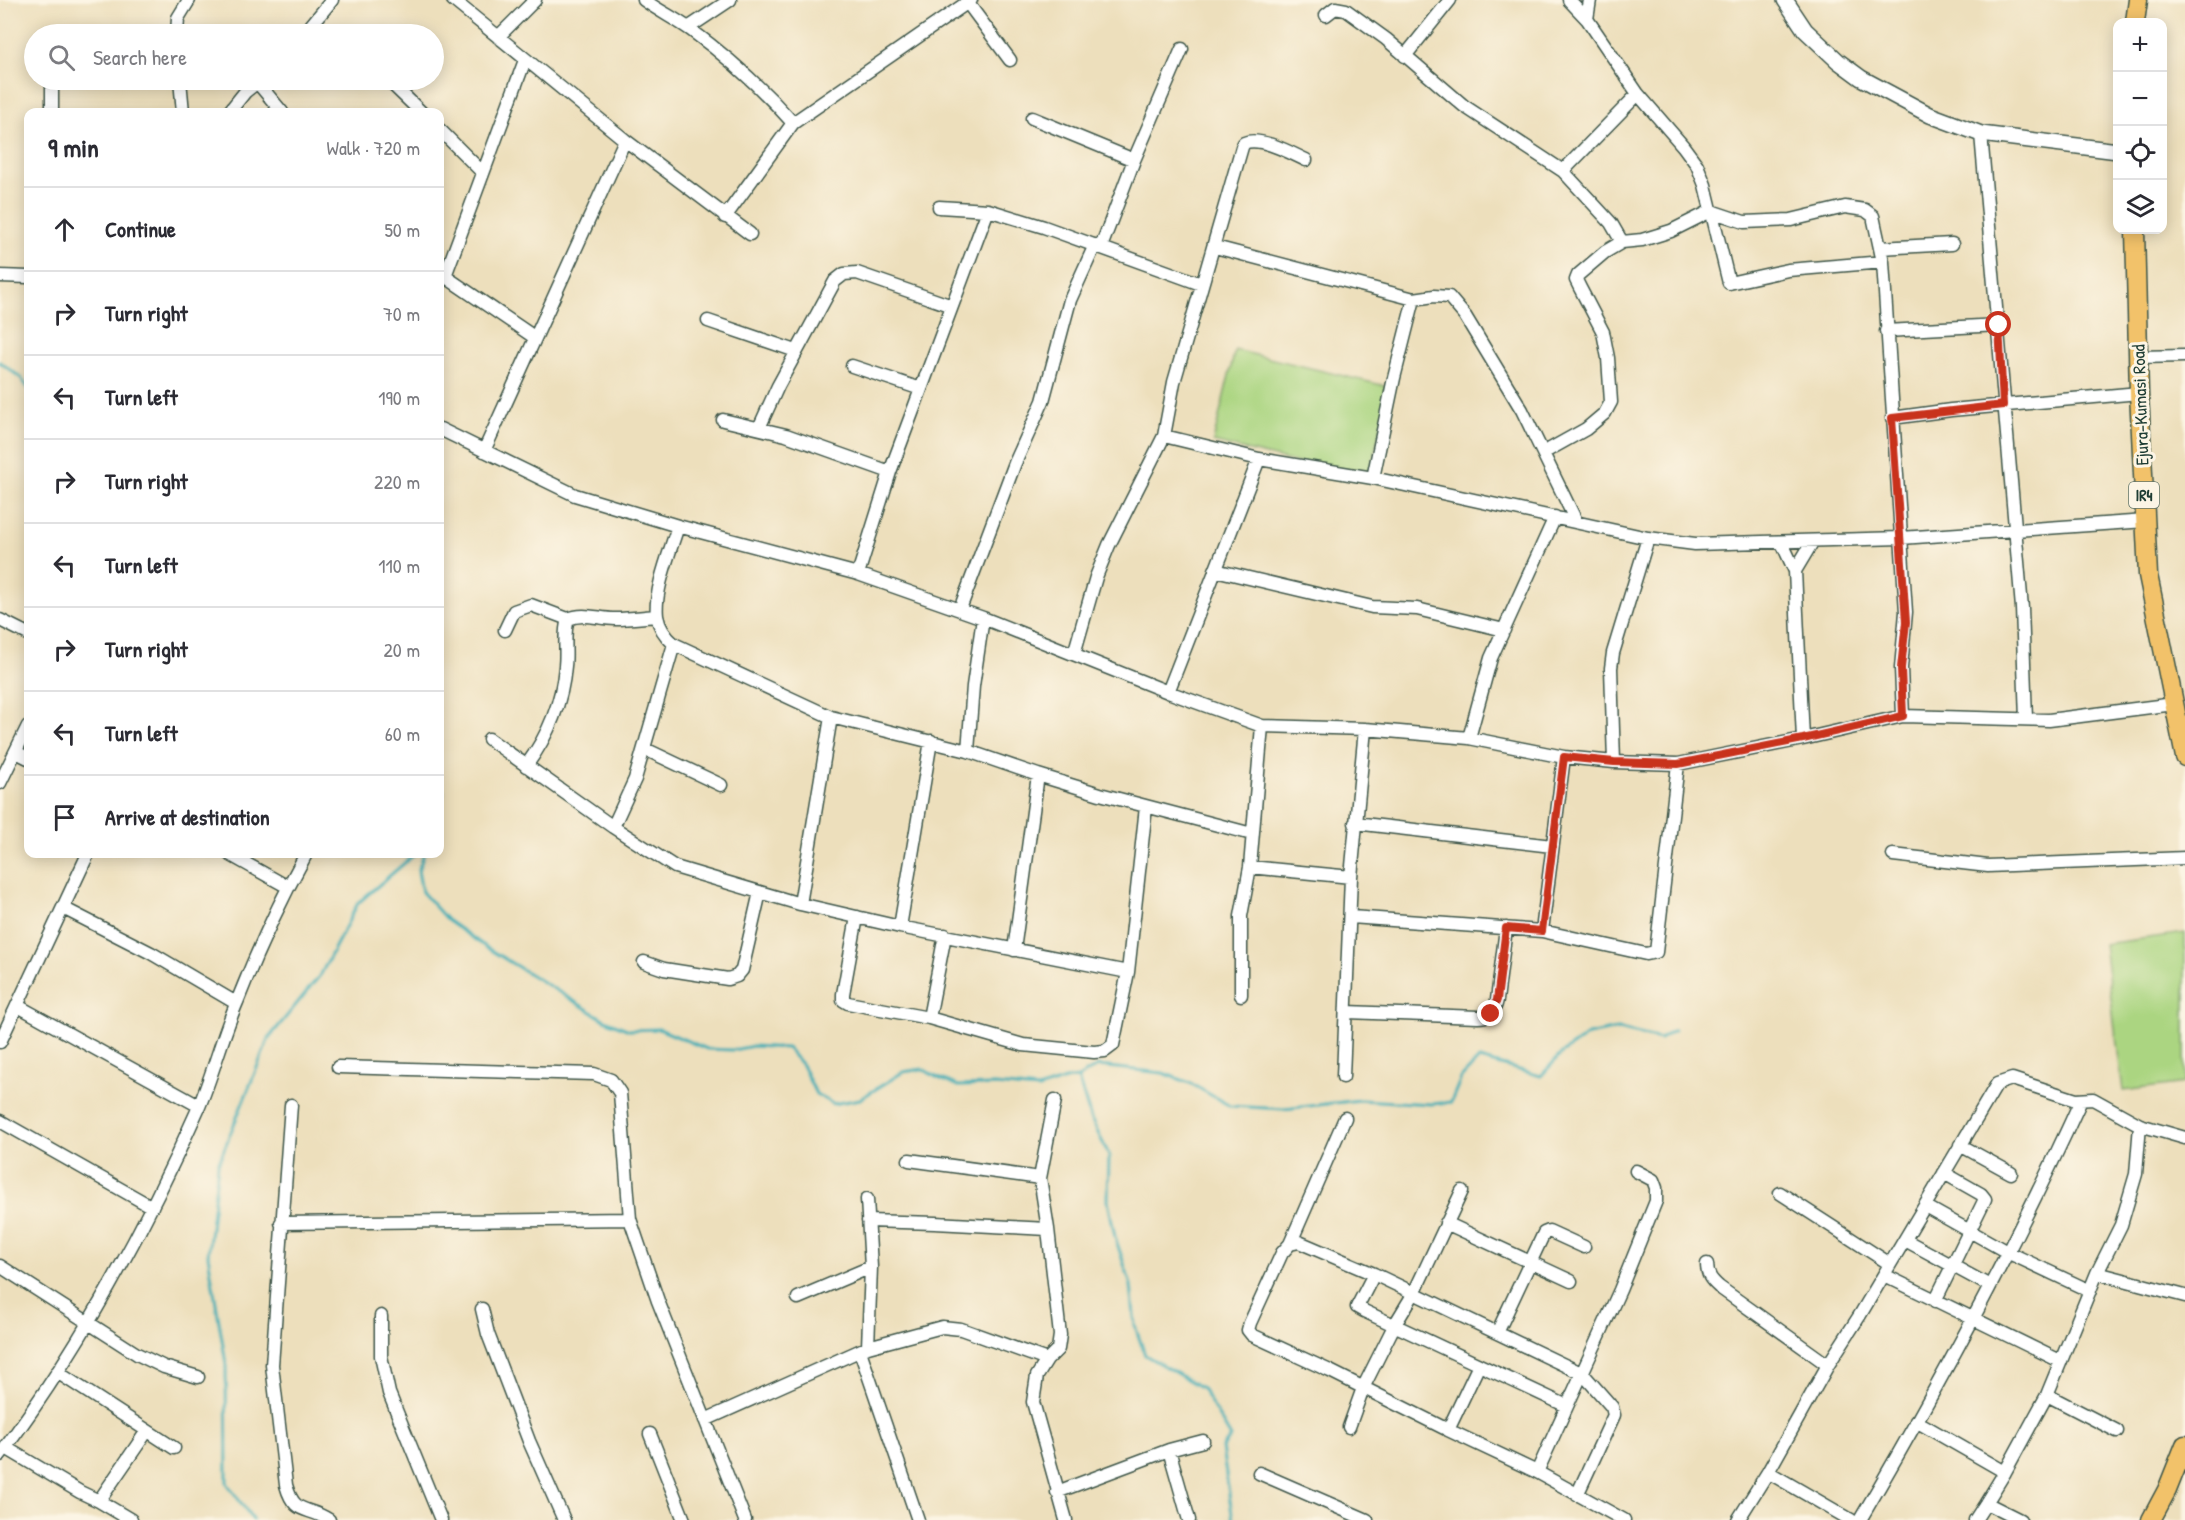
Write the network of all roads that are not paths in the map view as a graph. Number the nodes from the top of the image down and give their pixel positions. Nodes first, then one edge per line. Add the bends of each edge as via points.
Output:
1 (189, 0) edge
2 (332, 0) edge
3 (453, 0) edge
4 (535, 0) edge
5 (644, 0) edge
6 (730, 0) edge
7 (1450, 0) edge
8 (1569, 0) edge
9 (1590, 0) edge
10 (1785, 0) edge
11 (2138, 0) edge
12 (969, 1) edge
13 (1326, 15) dead end
14 (2136, 18) edge
15 (1587, 19) junction
16 (178, 24) edge
17 (312, 24) edge
18 (688, 28) junction
19 (498, 37) junction
20 (1182, 49) dead end
21 (1405, 56) junction
22 (525, 60) junction
23 (1010, 60) dead end
24 (52, 90) edge
25 (181, 90) edge
26 (247, 90) edge
27 (265, 90) edge
28 (399, 90) edge
29 (1638, 94) junction
30 (52, 108) edge
31 (183, 108) edge
32 (233, 108) edge
33 (279, 108) edge
34 (418, 108) edge
35 (1032, 118) dead end
36 (793, 123) junction
37 (444, 134) edge
38 (1981, 134) junction
39 (625, 140) junction
40 (2113, 150) edge
41 (1134, 159) junction
42 (1306, 160) dead end
43 (1563, 171) junction
44 (483, 173) junction
45 (939, 207) dead end
46 (988, 210) junction
47 (1711, 211) junction
48 (725, 217) junction
49 (750, 234) dead end
50 (2135, 234) edge
51 (1622, 242) junction
52 (1952, 244) dead end
53 (1098, 246) junction
54 (1215, 247) junction
55 (1880, 248) junction
56 (1882, 262) junction
57 (444, 269) edge
58 (444, 275) edge
59 (0, 276) edge
60 (24, 277) edge
61 (1201, 284) junction
62 (1414, 299) junction
63 (952, 306) junction
64 (708, 321) dead end
65 (1999, 325) junction
66 (1886, 331) junction
67 (534, 337) junction
68 (796, 351) junction
69 (2185, 356) edge
70 (2139, 357) junction
71 (852, 366) dead end
72 (921, 389) junction
73 (2139, 393) junction
74 (2003, 405) junction
75 (1892, 418) junction
76 (723, 420) dead end
77 (759, 428) junction
78 (444, 431) edge
79 (1164, 436) junction
80 (484, 451) junction
81 (1543, 453) junction
82 (1259, 459) junction
83 (890, 472) junction
84 (1373, 478) junction
85 (1554, 517) junction
86 (1576, 521) junction
87 (2146, 521) junction
88 (678, 526) junction
89 (2015, 531) junction
90 (1648, 538) junction
91 (1901, 538) junction
92 (1813, 541) junction
93 (1782, 543) junction
94 (1215, 570) junction
95 (1795, 572) junction
96 (858, 574) junction
97 (960, 609) junction
98 (657, 616) junction
99 (983, 618) junction
100 (568, 620) junction
101 (0, 621) edge
102 (505, 630) dead end
103 (1504, 630) junction
104 (24, 632) edge
105 (674, 644) junction
106 (1074, 654) junction
107 (1168, 692) junction
108 (2179, 712) edge
109 (1903, 716) junction
110 (831, 717) junction
111 (2026, 719) junction
112 (1262, 726) junction
113 (1365, 729) junction
114 (24, 735) edge
115 (1469, 738) junction
116 (489, 739) dead end
117 (1803, 739) junction
118 (931, 741) junction
119 (645, 749) junction
120 (968, 751) junction
121 (16, 752) junction
122 (24, 756) edge
123 (1564, 757) junction
124 (2185, 757) edge
125 (1614, 762) junction
126 (1678, 764) junction
127 (526, 766) junction
128 (1038, 775) junction
129 (0, 783) edge
130 (721, 785) dead end
131 (1146, 807) junction
132 (1355, 823) junction
133 (613, 827) junction
134 (1252, 834) junction
135 (1552, 846) junction
136 (1893, 855) dead end
137 (86, 858) edge
138 (236, 858) edge
139 (304, 858) edge
140 (2185, 858) edge
141 (1250, 867) junction
142 (1351, 877) junction
143 (288, 887) junction
144 (760, 892) junction
145 (800, 904) junction
146 (63, 908) junction
147 (857, 917) junction
148 (1351, 917) junction
149 (900, 927) junction
150 (1506, 928) junction
151 (1542, 931) junction
152 (945, 935) junction
153 (1014, 950) junction
154 (644, 962) dead end
155 (1128, 972) junction
156 (1241, 995) dead end
157 (236, 1003) junction
158 (18, 1006) junction
159 (1347, 1012) junction
160 (929, 1018) junction
161 (0, 1042) edge
162 (338, 1067) dead end
163 (1343, 1077) dead end
164 (1055, 1100) dead end
165 (2081, 1100) junction
166 (291, 1105) dead end
167 (199, 1106) junction
168 (1345, 1118) dead end
169 (0, 1121) edge
170 (2140, 1125) junction
171 (2185, 1138) edge
172 (1960, 1146) junction
173 (909, 1160) dead end
174 (1636, 1171) dead end
175 (1944, 1173) junction
176 (2011, 1173) dead end
177 (1040, 1178) junction
178 (1462, 1191) dead end
179 (1780, 1193) dead end
180 (867, 1199) dead end
181 (1925, 1206) junction
182 (152, 1207) junction
183 (630, 1219) junction
184 (868, 1221) junction
185 (281, 1223) junction
186 (1446, 1223) junction
187 (1048, 1229) junction
188 (1970, 1232) junction
189 (1905, 1239) junction
190 (1290, 1244) junction
191 (1584, 1247) dead end
192 (2007, 1252) junction
193 (1530, 1262) junction
194 (1707, 1264) dead end
195 (1953, 1265) junction
196 (0, 1266) edge
197 (871, 1267) junction
198 (1887, 1269) junction
199 (2097, 1273) junction
200 (1374, 1274) junction
201 (1571, 1281) dead end
202 (1990, 1286) junction
203 (2090, 1291) junction
204 (1414, 1293) junction
205 (2185, 1296) edge
206 (798, 1298) dead end
207 (1935, 1301) junction
208 (482, 1309) dead end
209 (381, 1317) dead end
210 (1973, 1320) junction
211 (89, 1325) junction
212 (1394, 1326) junction
213 (1497, 1333) junction
214 (864, 1349) junction
215 (1047, 1360) junction
216 (2060, 1361) junction
217 (1479, 1365) junction
218 (1828, 1365) junction
219 (57, 1372) junction
220 (1583, 1374) junction
221 (198, 1377) dead end
222 (1363, 1388) junction
223 (2047, 1395) junction
224 (1567, 1406) junction
225 (705, 1420) junction
226 (1916, 1421) junction
227 (1349, 1427) dead end
228 (1448, 1430) junction
229 (147, 1431) junction
230 (2117, 1431) dead end
231 (650, 1434) dead end
232 (1203, 1441) dead end
233 (2185, 1445) edge
234 (174, 1448) dead end
235 (1169, 1450) junction
236 (3, 1451) edge
237 (1537, 1472) junction
238 (1768, 1472) junction
239 (2005, 1472) junction
240 (1259, 1473) dead end
241 (1057, 1492) junction
242 (1577, 1495) junction
243 (99, 1501) junction
244 (1986, 1503) junction
245 (1359, 1518) edge
246 (131, 1520) edge
247 (329, 1520) edge
248 (441, 1520) edge
249 (564, 1520) edge
250 (684, 1520) edge
251 (745, 1520) edge
252 (918, 1520) edge
253 (1066, 1520) edge
254 (1189, 1520) edge
255 (1624, 1520) edge
256 (1738, 1520) edge
257 (1851, 1520) edge
258 (1860, 1520) edge
259 (1975, 1520) edge
260 (2020, 1520) edge
261 (2151, 1520) edge

1 - 16 street
2 - 17 street
3 - 19 street
4 - 19 street
5 - 18 street
6 - 18 street
7 - 21 street
8 - 15 street
9 - 15 street
10 - 38 street via 1805,30 1861,78 1930,115
11 - 14 main road
12 - 23 street
12 - 36 street
13 - 21 street via 1335,8 1346,10
15 - 29 street
18 - 36 street via 745,73
19 - 22 street
20 - 41 street
21 - 43 street via 1464,106
22 - 39 street
22 - 44 street
24 - 30 street
25 - 31 street
26 - 32 street
27 - 33 street
28 - 34 street
29 - 43 street
29 - 47 street via 1697,165
35 - 41 street
36 - 48 street
37 - 44 street
38 - 40 street
38 - 65 street
39 - 48 street
39 - 67 street
41 - 53 street
42 - 54 street via 1280,148 1254,141 1244,143
43 - 51 street via 1611,223
44 - 57 street
45 - 46 street
46 - 53 street
46 - 63 street
47 - 51 street via 1671,231
47 - 55 street via 1744,222 1791,220 1845,207 1865,210 1873,216
47 - 56 street via 1729,283 1788,270
48 - 49 street
50 - 70 main road, Ejura-Kumasi Road / IR4
51 - 81 street via 1581,271 1576,280 1603,332 1611,402 1605,413 1586,429
52 - 55 street
53 - 61 street
53 - 97 street via 1070,300 1042,401
54 - 61 street
54 - 62 street
55 - 56 street
56 - 66 street
58 - 67 street
59 - 60 street
61 - 79 street via 1174,382
62 - 81 street via 1444,296 1454,300
62 - 84 street
63 - 68 street via 857,273 844,274 835,281
63 - 72 street
64 - 68 street
65 - 66 street
65 - 74 street
66 - 75 street
67 - 80 street
68 - 77 street
69 - 70 street
70 - 73 main road, Ejura-Kumasi Road / IR4
71 - 72 street
72 - 83 street
73 - 74 street
73 - 87 main road, Ejura-Kumasi Road / IR4
74 - 75 street
74 - 89 street
75 - 91 street
76 - 77 street
77 - 83 street
78 - 80 street
79 - 82 street
79 - 106 street via 1109,545
80 - 88 street via 575,495
81 - 86 street
82 - 84 street
82 - 94 street
83 - 96 street
84 - 85 street
85 - 86 street
85 - 103 street
86 - 90 street
87 - 89 street
87 - 108 main road, Ejura-Kumasi Road / IR4 via 2148,575
88 - 96 street
88 - 98 street via 662,580
89 - 91 street
89 - 111 street
90 - 93 street via 1695,544
90 - 125 street via 1613,653
91 - 92 street
91 - 109 street via 1906,622 1901,668
92 - 93 street
92 - 95 street
93 - 95 street
94 - 103 street via 1372,607 1417,609
94 - 107 street
95 - 117 street
96 - 97 street
97 - 99 street
98 - 100 street via 574,616
98 - 105 street via 664,635
99 - 106 street
99 - 120 street
100 - 102 street via 531,605 514,611
100 - 127 street via 565,666 555,715
101 - 104 street
103 - 115 street via 1491,658
105 - 110 street
105 - 119 street
106 - 107 street
107 - 112 street
108 - 111 street
108 - 124 main road, Ejura-Kumasi Road / IR4
109 - 111 street
109 - 117 street
110 - 118 street
110 - 145 street
112 - 113 street
112 - 134 street
113 - 115 street
113 - 132 street
114 - 121 street
115 - 123 street
116 - 127 street
117 - 126 street
118 - 120 street
118 - 149 street
119 - 130 street
119 - 133 street
120 - 128 street
121 - 122 street
121 - 129 street
123 - 125 street
123 - 135 street
125 - 126 street
126 - 151 street via 1656,952 1646,954
127 - 133 street
128 - 131 street
128 - 153 street
131 - 134 street
131 - 155 street
132 - 135 street
132 - 142 street
133 - 144 street via 675,867
134 - 141 street
135 - 151 street
136 - 140 street via 1989,866
137 - 146 street
138 - 143 street
139 - 143 street
141 - 142 street
141 - 156 street via 1241,916
142 - 148 street
143 - 157 street
144 - 145 street
144 - 154 street via 742,970 737,976 707,976
145 - 147 street
146 - 157 street
146 - 158 street
147 - 149 street
147 - 160 street via 843,1000
148 - 150 street
148 - 159 street
149 - 152 street
150 - 151 street
150 - 159 street via 1497,1000 1488,1016
152 - 153 street
152 - 160 street
153 - 155 street
155 - 160 street via 1113,1046 1105,1051 1023,1045
157 - 167 street
158 - 161 street
158 - 167 street
159 - 163 street
162 - 183 street via 594,1074 611,1080 620,1094
164 - 177 street
165 - 170 street via 2093,1099
165 - 172 street via 2004,1080 1997,1084
165 - 192 street
166 - 185 street
167 - 182 street
168 - 190 street
169 - 182 street
170 - 171 street
170 - 199 street via 2136,1174 2121,1225
172 - 175 street
172 - 176 street
173 - 177 street
174 - 220 street via 1653,1180 1656,1201
175 - 181 street
175 - 188 street via 1984,1196
177 - 187 street
178 - 186 street
179 - 198 street
180 - 184 street
181 - 188 street
181 - 189 street
182 - 211 street
183 - 185 street
183 - 225 street
184 - 187 street
184 - 197 street
185 - 247 street via 272,1365 286,1485 296,1506
186 - 193 street
186 - 204 street
187 - 215 street via 1060,1335 1058,1349
188 - 192 street
188 - 195 street
189 - 195 street
189 - 198 street
190 - 200 street via 1299,1242
190 - 222 street via 1282,1253 1248,1330
191 - 193 street via 1546,1232
192 - 202 street
192 - 203 street
193 - 201 street
193 - 213 street
194 - 218 street via 1711,1279 1719,1287
195 - 202 street
195 - 207 street
196 - 211 street
197 - 206 street
197 - 214 street
198 - 207 street
198 - 218 street
199 - 203 street
199 - 205 street
200 - 204 street
200 - 212 street via 1357,1307
202 - 210 street
203 - 216 street
204 - 212 street
204 - 213 street
207 - 210 street
208 - 249 street via 529,1441
209 - 248 street via 381,1356 389,1393
210 - 216 street
210 - 226 street
211 - 219 street
211 - 221 street via 164,1367
212 - 217 street
212 - 222 street
213 - 220 street
214 - 215 street via 942,1327 961,1329
214 - 225 street
214 - 252 street
215 - 241 street via 1037,1376 1033,1402
216 - 223 street
217 - 224 street
217 - 228 street
218 - 238 street
219 - 229 street
219 - 236 street
220 - 224 street
220 - 242 street via 1612,1407 1614,1415
222 - 227 street
222 - 228 street
223 - 230 street
223 - 239 street
224 - 237 street
225 - 251 street
226 - 239 street
226 - 258 street
228 - 237 street
229 - 234 street
229 - 243 street
231 - 250 street
232 - 235 street
233 - 261 main road
235 - 241 street
235 - 254 street
236 - 243 street
237 - 242 street
238 - 256 street
238 - 257 street
239 - 244 street
240 - 245 street
241 - 253 street
242 - 255 street
243 - 246 street
244 - 259 street
244 - 260 street

